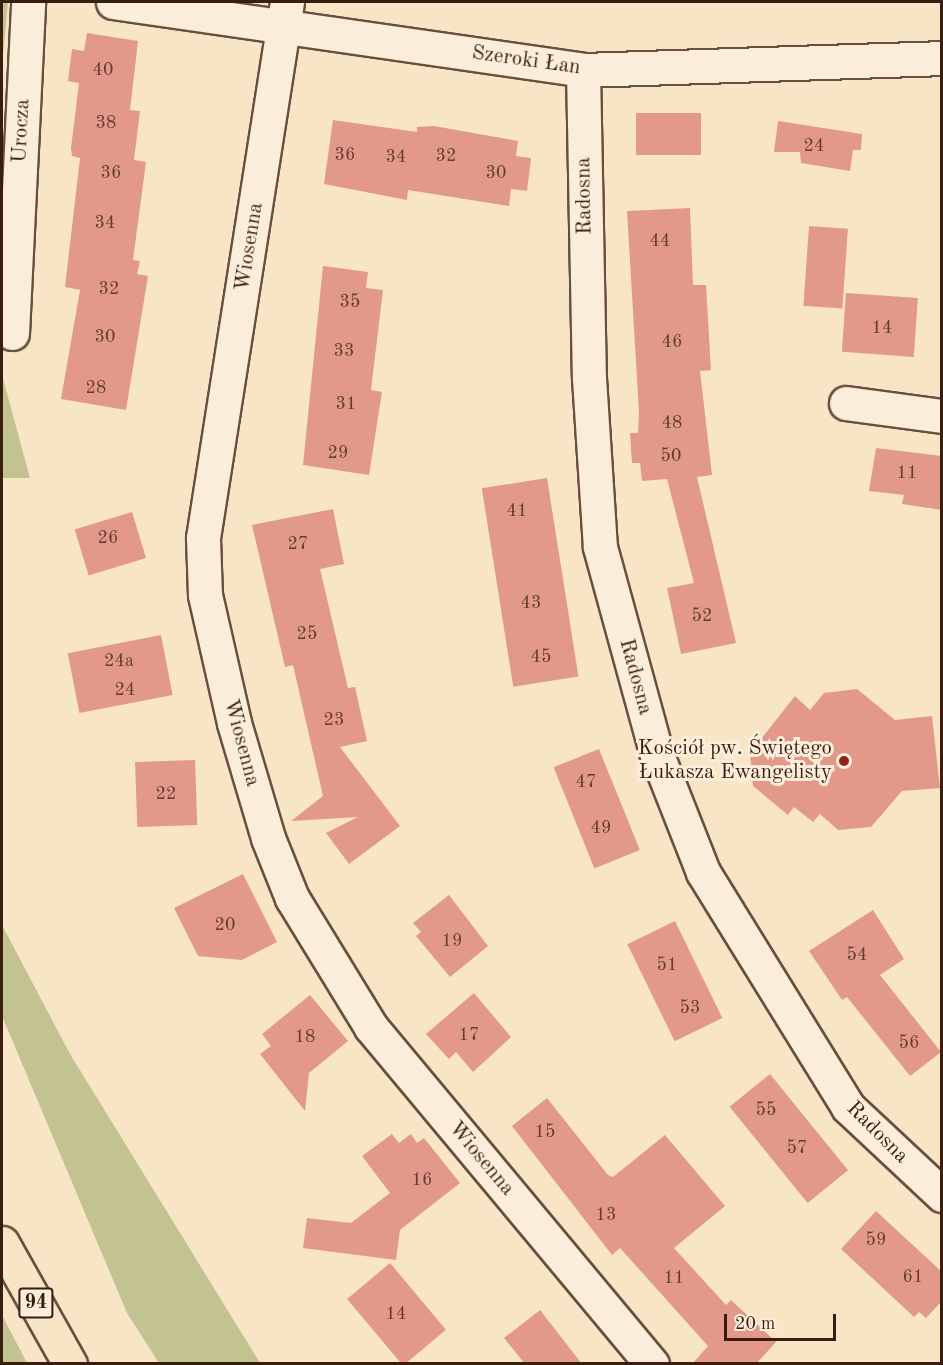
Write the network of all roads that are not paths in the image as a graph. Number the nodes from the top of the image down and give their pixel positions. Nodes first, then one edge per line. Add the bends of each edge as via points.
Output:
1 (28, 2) edge
2 (113, 2) edge
3 (286, 12) edge
4 (942, 57) edge
5 (583, 70) junction
6 (12, 333) dead end
7 (846, 403) dead end
8 (942, 416) edge
9 (942, 1195) edge
10 (2, 1243) edge
11 (70, 1364) edge
12 (652, 1364) edge

1 - 6 street, Urocza
2 - 3 street, Szeroki Łan
3 - 5 street, Szeroki Łan
3 - 12 street, Wiosenna via 203,538 204,595 234,723 268,838 292,898 372,1027
4 - 5 street, Szeroki Łan
5 - 9 street, Radosna via 589,378 600,547 657,755 703,872 848,1107
7 - 8 street
10 - 11 main road, 94

